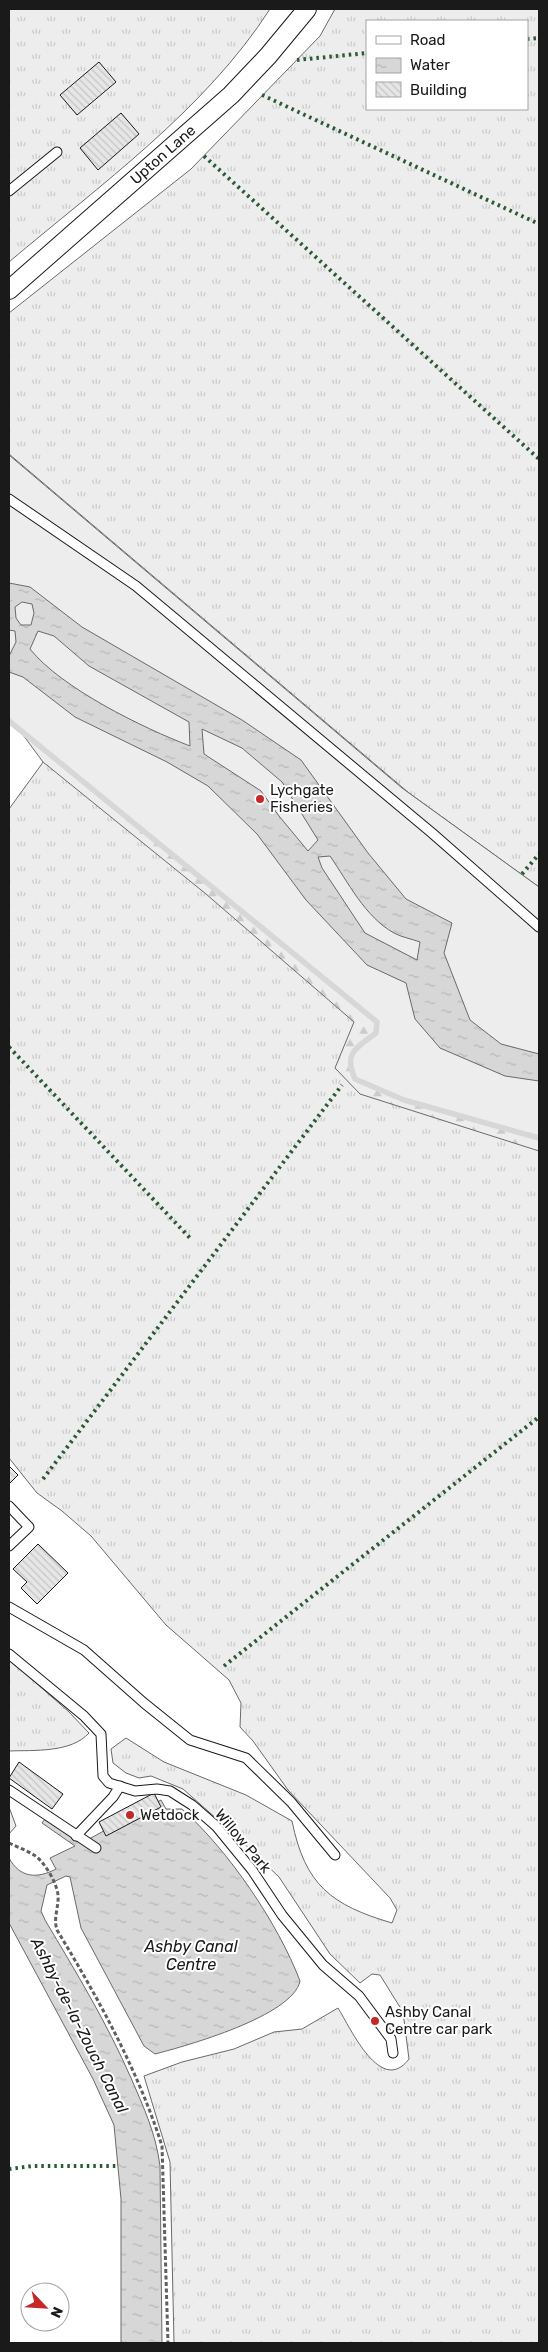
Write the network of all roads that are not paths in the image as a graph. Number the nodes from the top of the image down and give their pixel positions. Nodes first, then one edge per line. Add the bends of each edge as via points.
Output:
1 (307, 9) edge
2 (57, 152) dead end
3 (9, 191) edge
4 (9, 290) edge
5 (9, 499) edge
6 (539, 927) edge
7 (9, 1506) edge
8 (9, 1546) edge
9 (9, 1607) edge
10 (9, 1654) edge
11 (120, 1786) junction
12 (9, 1790) edge
13 (76, 1836) junction
14 (96, 1848) dead end
15 (335, 1855) dead end
16 (393, 2053) dead end

1 - 4 street, Upton Lane via 231,95
2 - 3 lane
5 - 6 lane via 136,586
7 - 8 lane via 29,1527
9 - 15 lane via 84,1650 190,1740 246,1758 291,1802
10 - 11 lane via 101,1734 103,1776 109,1783
11 - 13 lane
11 - 16 lane, Willow Park via 135,1791 157,1789 170,1792 192,1805 216,1826 323,1965 359,1996 391,2039
12 - 13 lane
13 - 14 lane

